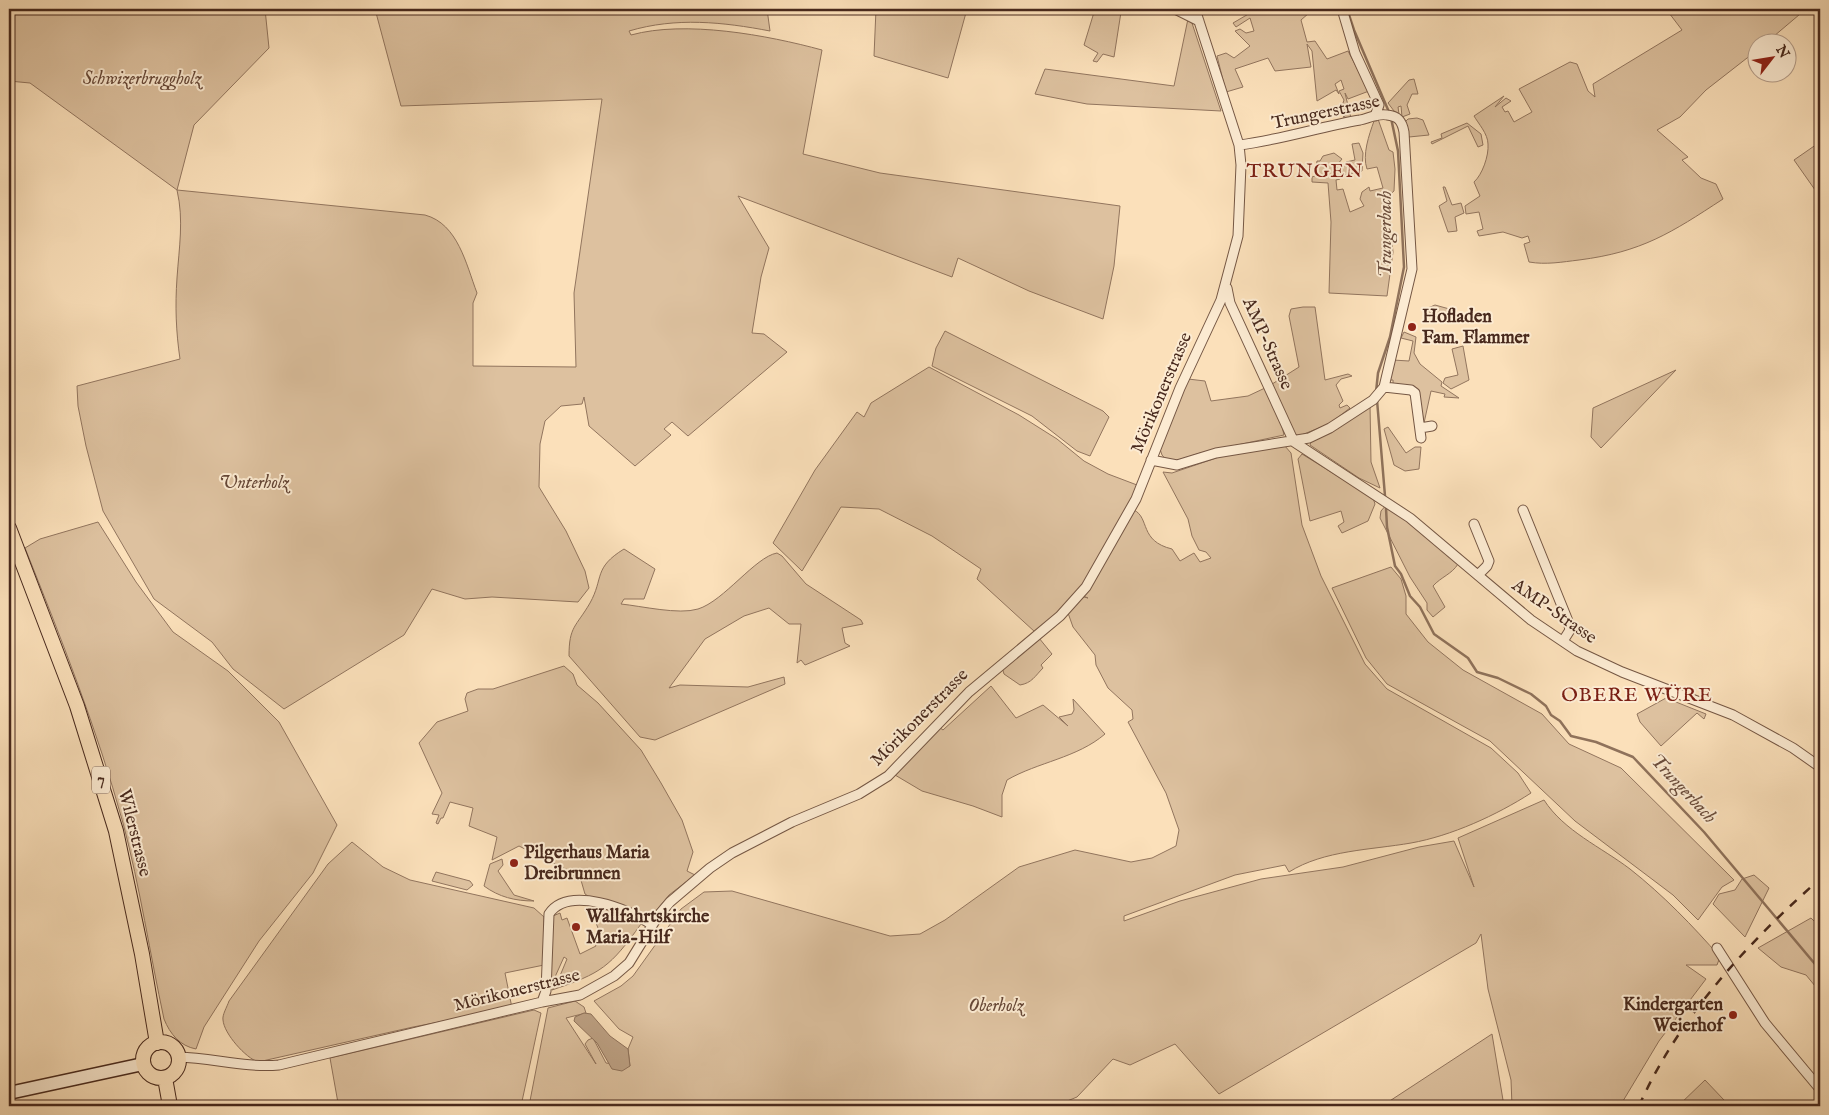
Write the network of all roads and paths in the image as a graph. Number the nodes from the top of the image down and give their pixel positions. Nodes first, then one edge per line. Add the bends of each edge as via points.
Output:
1 (1175, 9) edge
2 (1195, 9) edge
3 (1342, 9) edge
4 (1199, 20) junction
5 (1379, 115) junction
6 (1239, 145) junction
7 (1227, 285) junction
8 (1382, 390) junction
9 (1432, 426) dead end
10 (1420, 428) junction
11 (1421, 438) dead end
12 (1294, 442) junction
13 (1151, 460) junction
14 (1523, 510) dead end
15 (1474, 524) dead end
16 (9, 528) edge
17 (1478, 575) junction
18 (1563, 641) junction
19 (1820, 767) edge
20 (652, 925) junction
21 (1717, 948) dead end
22 (542, 1002) junction
23 (157, 1043) junction
24 (179, 1057) junction
25 (143, 1064) junction
26 (164, 1078) junction
27 (1820, 1089) edge
28 (9, 1093) edge
29 (170, 1106) edge

1 - 4 street
2 - 4 street, Mörikonerstrasse
3 - 5 street via 1354,54 1378,104
4 - 6 street, Mörikonerstrasse
5 - 6 street, Trungerstrasse via 1276,140
5 - 8 street, Trungerstrasse via 1397,118 1404,132 1412,269
6 - 7 street, Mörikonerstrasse via 1242,165 1240,221
7 - 12 street, AMP-Strasse via 1230,302
7 - 13 street, Mörikonerstrasse
8 - 10 street via 1414,392
8 - 12 street via 1373,400 1330,428
9 - 10 street
10 - 11 street
12 - 13 street via 1283,440 1216,453 1177,465
12 - 17 street, AMP-Strasse via 1410,518
13 - 20 street, Mörikonerstrasse via 1129,513 1092,578 1068,609 968,692 880,782 732,853 681,891
14 - 18 street via 1568,621 1570,630
15 - 17 street via 1489,561
16 - 23 main road, Wilerstrasse / 7 via 77,706 116,831
17 - 18 street, AMP-Strasse via 1531,620
18 - 19 street, AMP-Strasse via 1622,672 1740,718
20 - 22 street, Mörikonerstrasse via 629,963 614,976 580,995
20 - 22 street via 624,909 601,903 581,901 554,907 549,914 546,991
21 - 27 street via 1765,1023
22 - 24 street, Mörikonerstrasse via 279,1065 256,1067
23 - 24 main road via 168,1044
23 - 25 main road via 147,1048
24 - 26 main road via 174,1073
25 - 26 main road via 148,1074
25 - 28 street
26 - 29 main road

